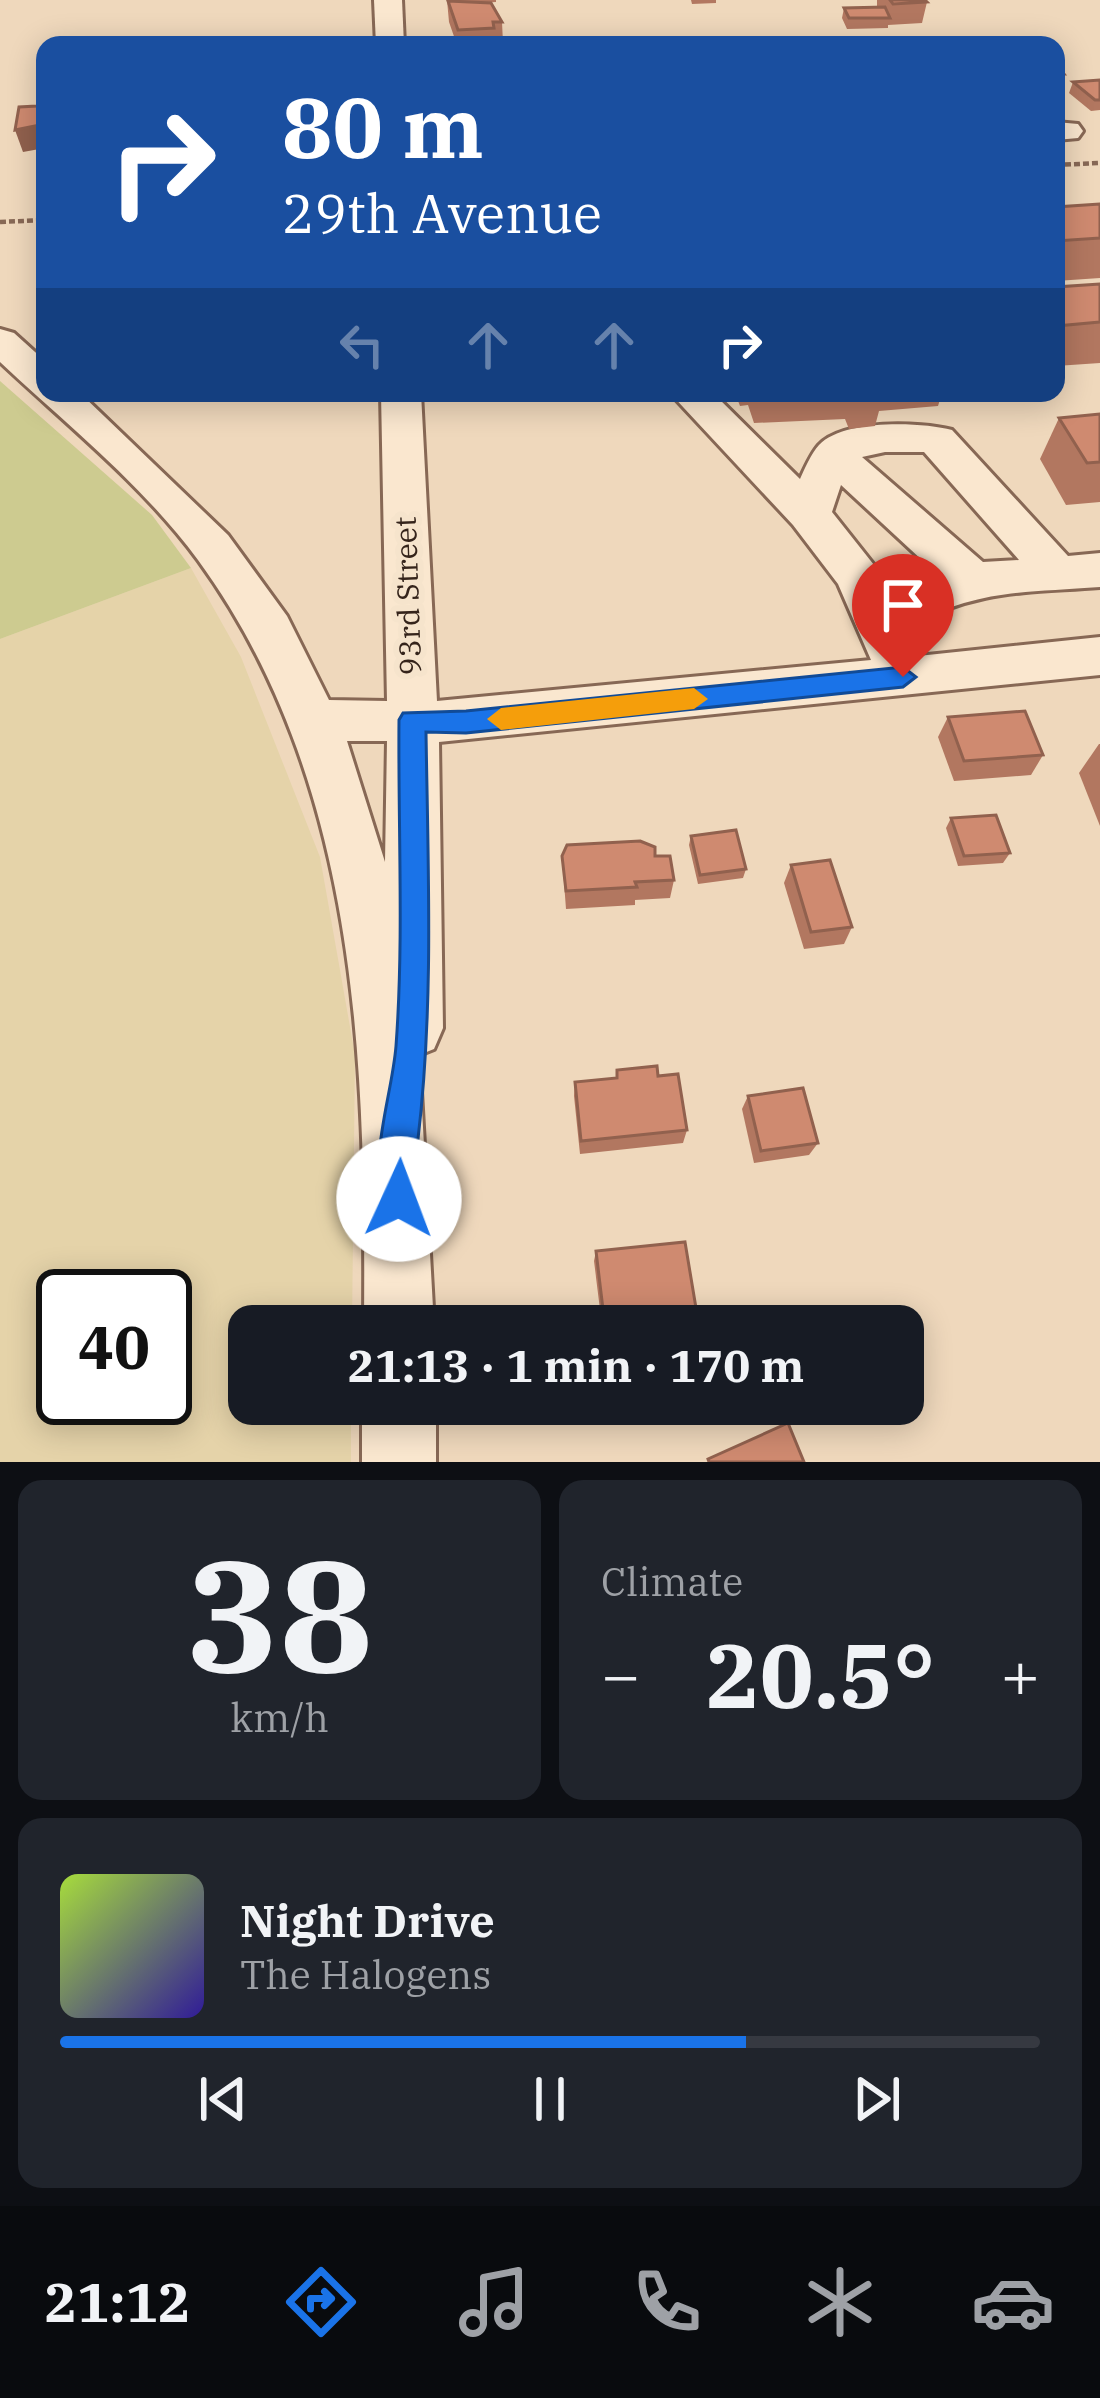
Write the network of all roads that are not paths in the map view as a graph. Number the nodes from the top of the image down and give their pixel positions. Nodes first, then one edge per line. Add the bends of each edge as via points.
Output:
1 (388, 0) edge
2 (389, 36) edge
3 (0, 341) edge
4 (36, 374) edge
5 (65, 402) edge
6 (401, 402) edge
7 (699, 402) edge
8 (834, 455) junction
9 (809, 514) junction
10 (1079, 571) edge
11 (974, 580) junction
12 (878, 621) junction
13 (1100, 656) edge
14 (903, 677) junction
15 (313, 720) junction
16 (413, 720) junction
17 (399, 1157) junction
18 (399, 1305) edge
19 (399, 1425) edge
20 (399, 1462) edge

1 - 2 street
3 - 4 street
5 - 15 street via 213,547
6 - 16 street, 93rd Street
7 - 9 street
8 - 9 street
8 - 10 street via 883,440 937,440
8 - 11 street
9 - 12 street via 858,577
10 - 11 street
11 - 12 street
12 - 14 street
13 - 14 street
14 - 16 street via 466,722
15 - 16 street
15 - 17 street via 361,860
16 - 17 street, 93rd Street via 412,1046
17 - 18 street
19 - 20 street

